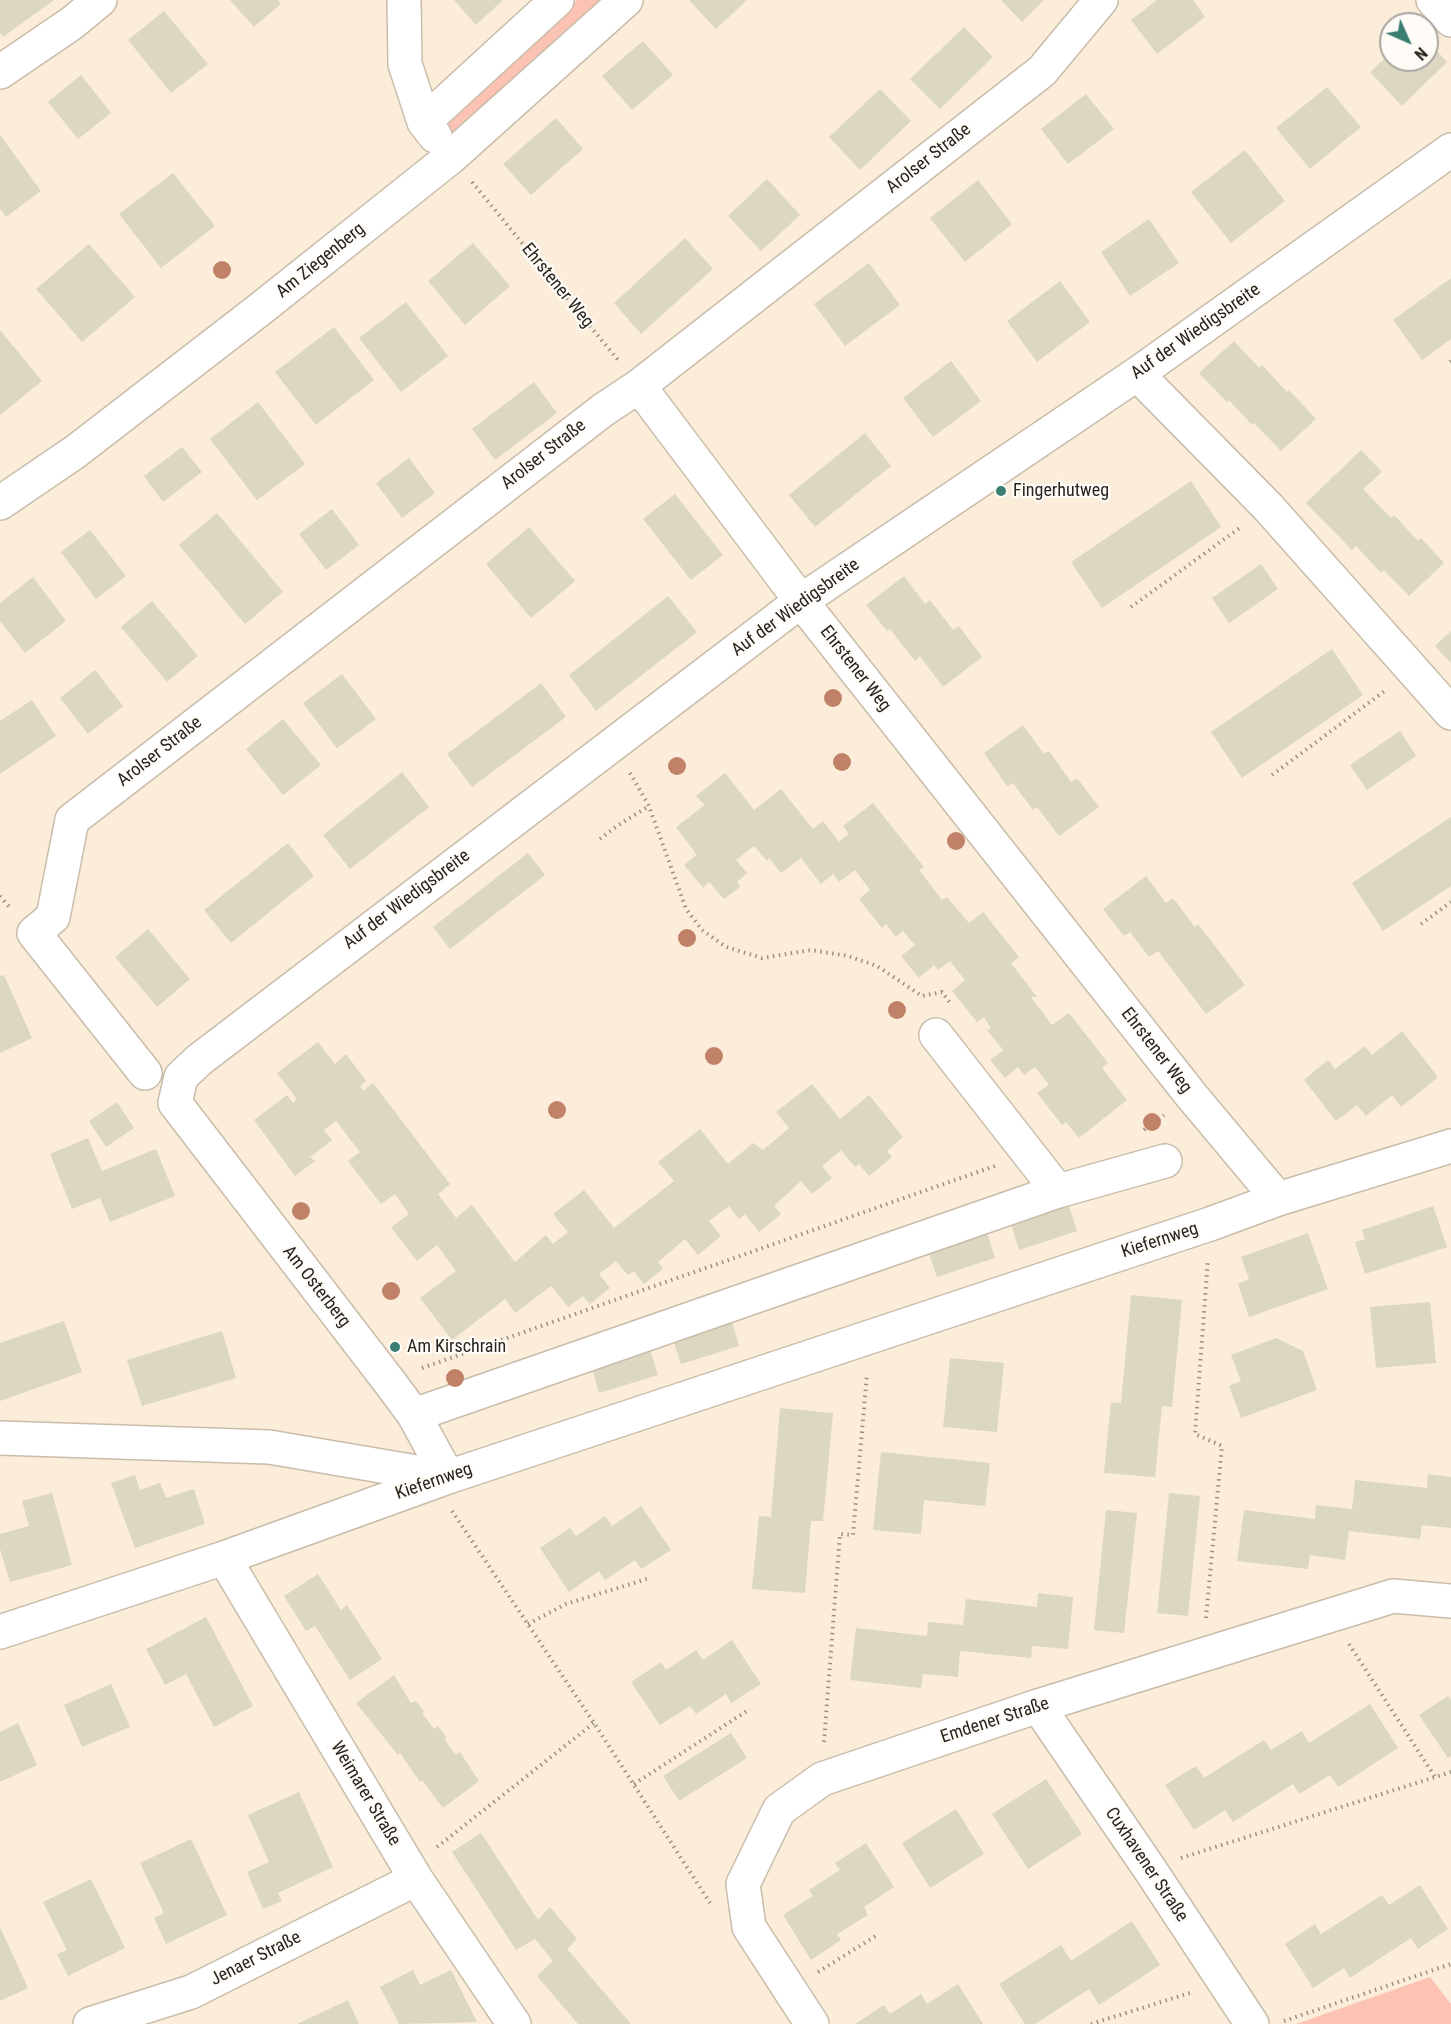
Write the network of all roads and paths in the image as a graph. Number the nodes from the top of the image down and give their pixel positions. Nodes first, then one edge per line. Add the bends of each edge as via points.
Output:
1 (100, 0) edge
2 (404, 0) edge
3 (557, 0) edge
4 (626, 0) edge
5 (1101, 0) edge
6 (1433, 0) edge
7 (1451, 20) edge
8 (0, 72) edge
9 (424, 122) junction
10 (1451, 150) edge
11 (451, 157) junction
12 (1137, 374) junction
13 (639, 386) junction
14 (0, 503) edge
15 (1268, 507) junction
16 (801, 601) junction
17 (1131, 608) dead end
18 (1413, 669) junction
19 (1451, 713) edge
20 (612, 744) junction
21 (1272, 775) dead end
22 (649, 806) junction
23 (600, 839) dead end
24 (1451, 902) edge
25 (1421, 924) dead end
26 (954, 1008) dead end
27 (936, 1035) dead end
28 (145, 1073) dead end
29 (175, 1102) joint
30 (1451, 1146) edge
31 (1030, 1154) junction
32 (1165, 1161) dead end
33 (1058, 1191) junction
34 (1278, 1199) junction
35 (1210, 1224) junction
36 (870, 1336) junction
37 (388, 1380) junction
38 (414, 1415) junction
39 (0, 1438) edge
40 (447, 1477) junction
41 (224, 1558) junction
42 (650, 1578) dead end
43 (1451, 1601) edge
44 (1331, 1615) junction
45 (528, 1624) junction
46 (0, 1632) edge
47 (1203, 1655) junction
48 (1038, 1706) junction
49 (750, 1709) dead end
50 (594, 1723) junction
51 (1451, 1772) edge
52 (1435, 1777) junction
53 (822, 1779) junction
54 (634, 1784) junction
55 (1149, 1868) junction
56 (416, 1879) junction
57 (713, 1909) dead end
58 (879, 1934) dead end
59 (1451, 1964) edge
60 (1225, 1982) junction
61 (790, 1990) junction
62 (90, 2024) edge
63 (514, 2024) edge
64 (812, 2024) edge
65 (1091, 2024) edge
66 (1252, 2024) edge
67 (1276, 2024) edge

1 - 8 street
2 - 9 street via 405,64
3 - 9 street
4 - 11 street, Am Ziegenberg
5 - 13 street, Arolser Straße via 1042,70
6 - 7 street
9 - 11 street
10 - 12 street, Auf der Wiedigsbreite
11 - 13 path, Ehrstener Weg
11 - 14 street, Am Ziegenberg via 84,445
12 - 15 street
12 - 16 street, Auf der Wiedigsbreite
13 - 16 street, Ehrstener Weg
13 - 28 street, Arolser Straße via 584,424 72,820 52,917 34,933
15 - 17 path
15 - 18 street
16 - 20 street, Auf der Wiedigsbreite
16 - 34 street, Ehrstener Weg
18 - 19 street
18 - 21 path
20 - 22 path
20 - 29 street, Auf der Wiedigsbreite via 199,1060 181,1077
22 - 23 path
22 - 26 path via 686,909 702,930 726,947 762,958 811,950 848,956 877,966 922,996 942,992
24 - 25 path
27 - 31 street
29 - 37 street, Am Osterberg
30 - 34 street, Kiefernweg
31 - 33 street
31 - 37 path
32 - 33 street
33 - 38 street
34 - 35 street, Kiefernweg
35 - 36 street, Kiefernweg
35 - 47 path via 1195,1434 1222,1446
36 - 40 street, Kiefernweg
36 - 53 path via 853,1535 840,1534
37 - 38 street, Am Osterberg
38 - 40 street, Am Osterberg
39 - 40 street via 269,1447
40 - 41 street, Kiefernweg
40 - 45 path via 452,1511
41 - 46 street, Kiefernweg
41 - 56 street, Weimarer Straße
42 - 45 path via 566,1604
43 - 44 street, Emdener Straße via 1393,1596
44 - 47 street, Emdener Straße
44 - 52 path
45 - 50 path
47 - 48 street, Emdener Straße
48 - 53 street, Emdener Straße
48 - 55 street, Cuxhavener Straße
49 - 54 path
50 - 54 path
50 - 56 path via 427,1854
51 - 52 path
52 - 55 path
53 - 61 street, Emdener Straße via 779,1810 743,1884 750,1927
54 - 57 path
55 - 60 street, Cuxhavener Straße
56 - 62 street, Jenaer Straße via 191,1992
56 - 63 street, Weimarer Straße
58 - 61 path
59 - 67 path
60 - 65 path
60 - 66 street, Cuxhavener Straße
61 - 64 street, Emdener Straße

